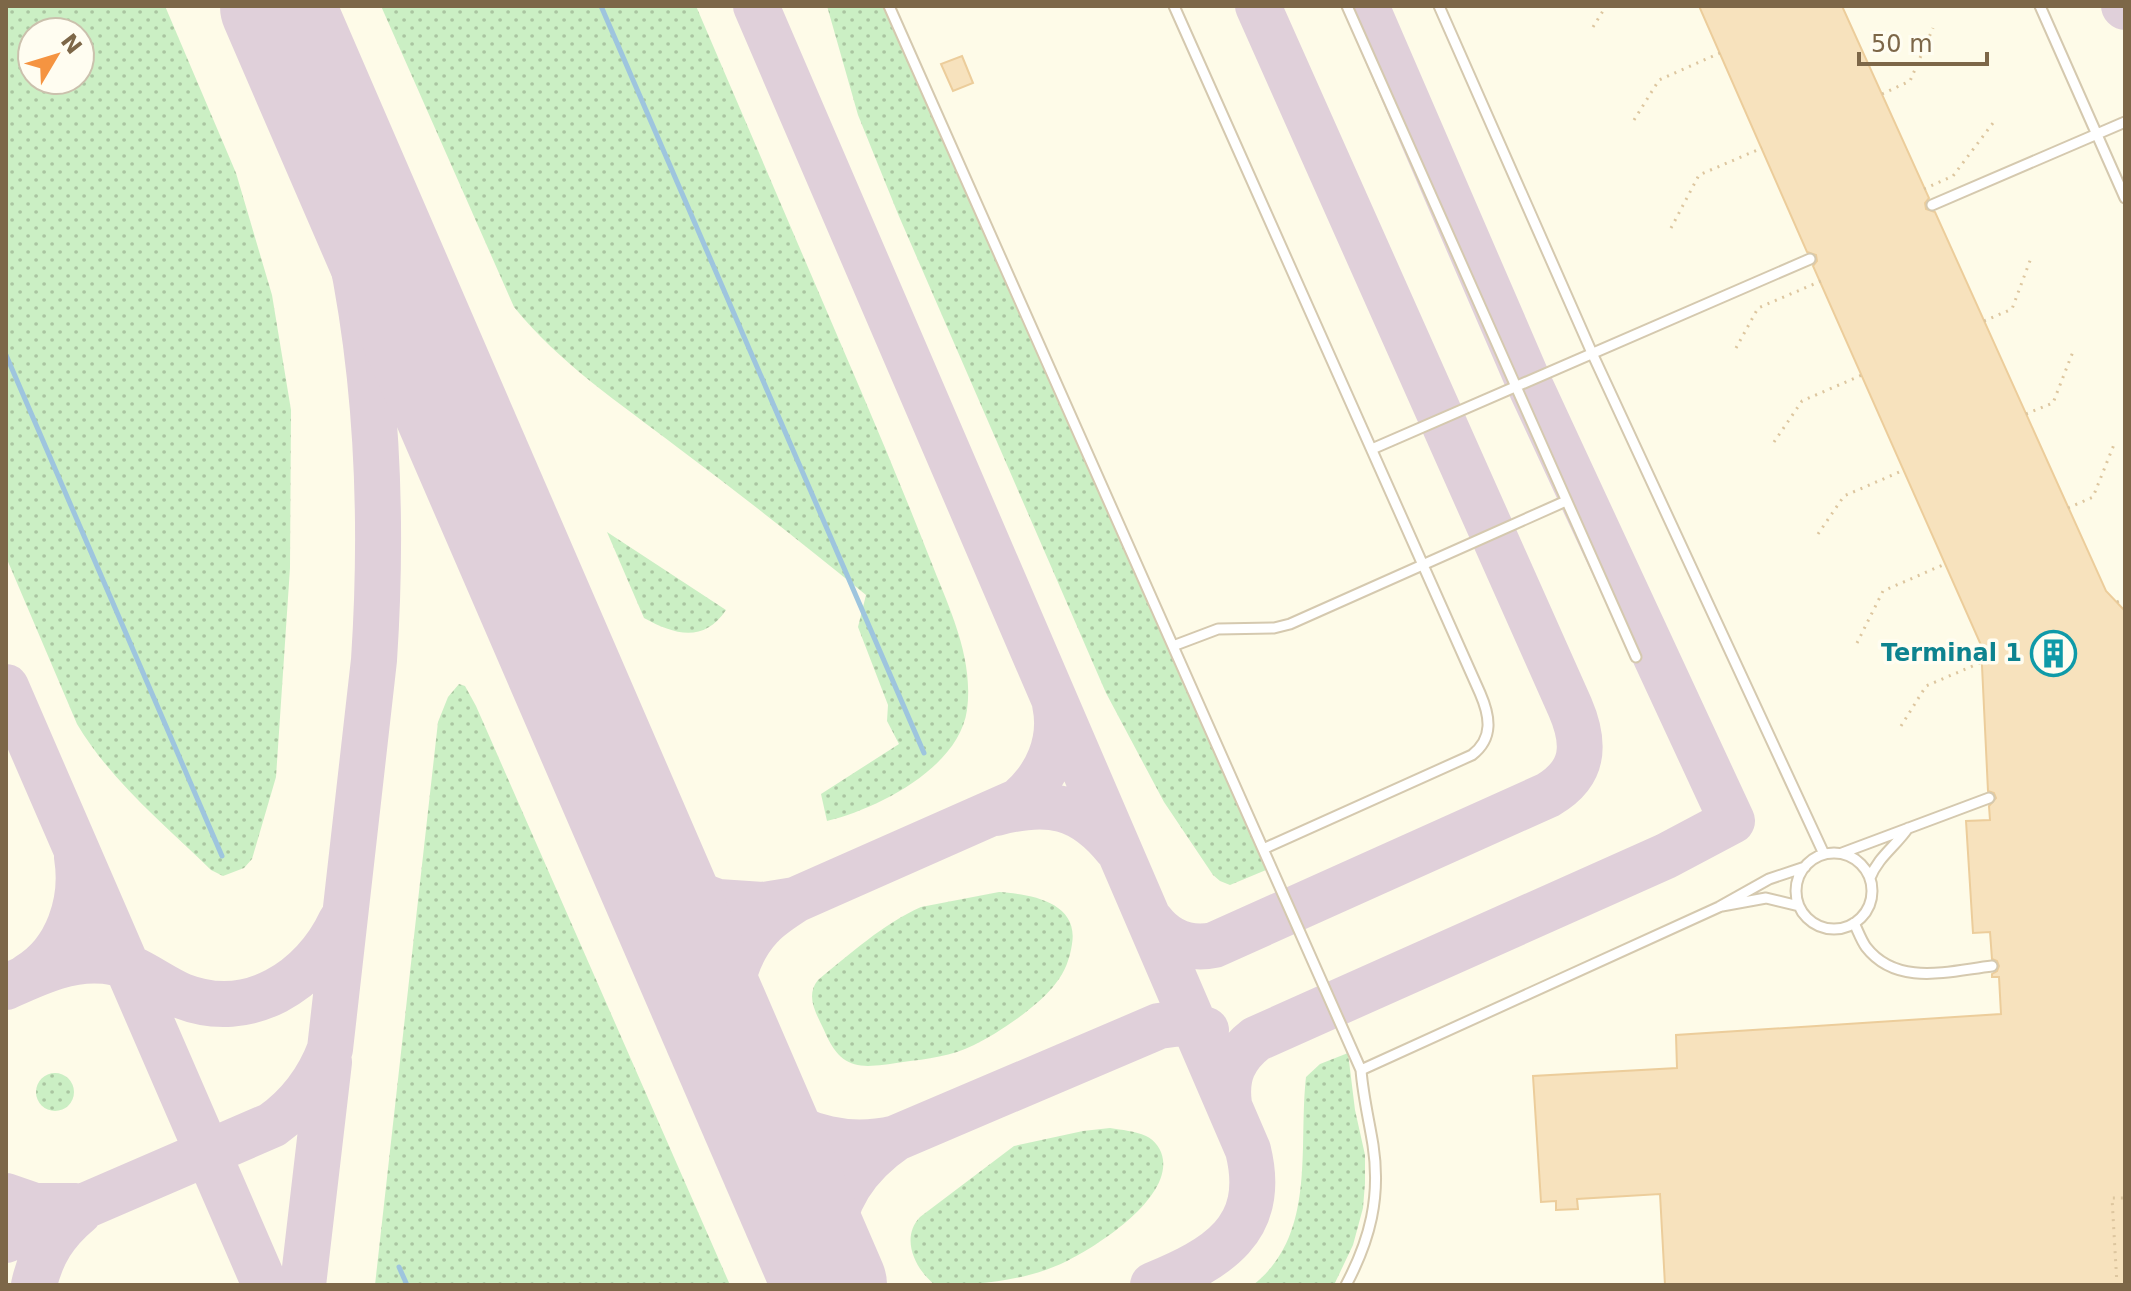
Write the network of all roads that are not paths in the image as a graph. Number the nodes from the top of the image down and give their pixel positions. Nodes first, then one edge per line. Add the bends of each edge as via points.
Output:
1 (889, 6) edge
2 (1174, 6) edge
3 (1347, 6) edge
4 (1439, 6) edge
5 (2040, 6) edge
6 (2125, 122) edge
7 (2097, 134) junction
8 (2125, 198) edge
9 (1932, 205) dead end
10 (1810, 259) dead end
11 (1592, 353) junction
12 (1516, 386) junction
13 (1372, 449) junction
14 (1566, 501) junction
15 (1423, 564) junction
16 (1173, 646) junction
17 (1636, 657) dead end
18 (1989, 798) dead end
19 (1908, 828) junction
20 (1263, 849) junction
21 (1842, 853) junction
22 (1824, 854) junction
23 (1805, 867) junction
24 (1870, 878) junction
25 (1799, 906) junction
26 (1719, 907) junction
27 (1854, 923) junction
28 (1992, 966) dead end
29 (1361, 1070) junction
30 (1346, 1285) edge

1 - 16 lane
2 - 13 lane
3 - 12 lane
4 - 11 lane
5 - 7 lane
6 - 7 lane
7 - 8 lane
7 - 9 lane
10 - 11 lane
11 - 12 lane
11 - 22 lane
12 - 13 lane
12 - 14 lane
13 - 15 lane
14 - 15 lane
14 - 17 lane
15 - 16 lane via 1290,624 1218,629
15 - 20 lane via 1487,710 1484,742 1472,755
16 - 20 lane
18 - 19 lane
19 - 21 lane
19 - 24 lane
20 - 29 lane
21 - 22 lane
21 - 24 lane via 1862,865
22 - 23 lane
23 - 25 lane via 1795,891
23 - 26 lane via 1769,879
24 - 27 lane via 1872,898
25 - 26 lane via 1766,898
25 - 27 lane via 1819,927 1841,929
26 - 29 lane
27 - 28 lane via 1866,947 1902,972 1921,975
29 - 30 lane via 1376,1198 1367,1242

